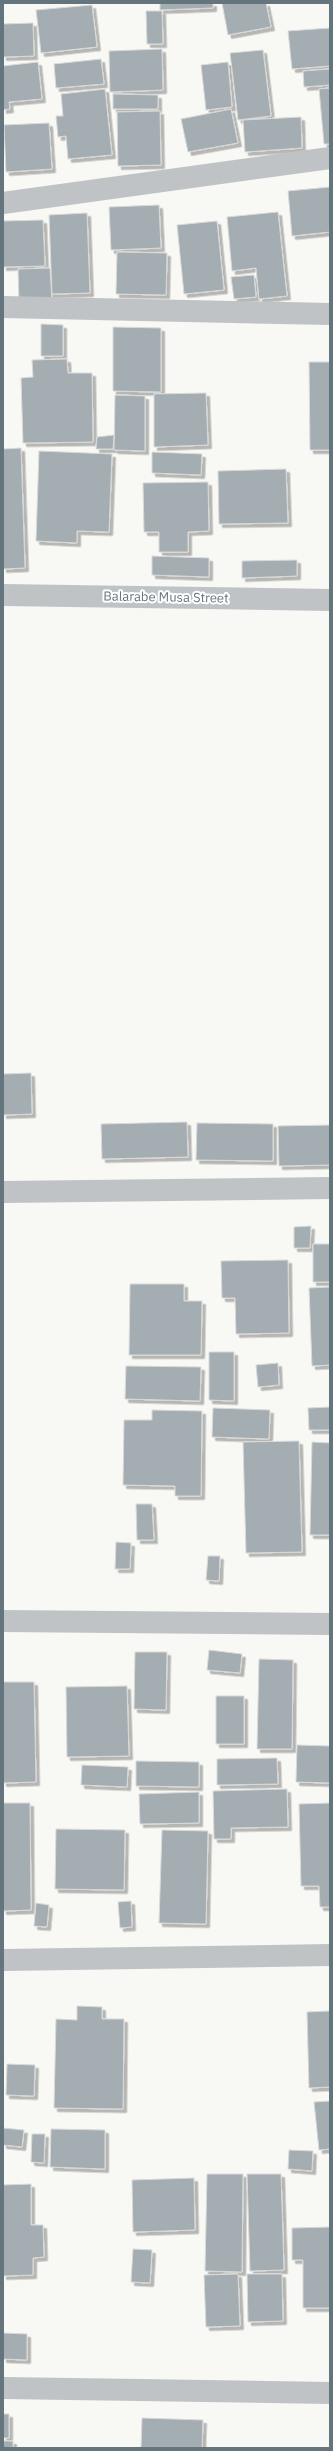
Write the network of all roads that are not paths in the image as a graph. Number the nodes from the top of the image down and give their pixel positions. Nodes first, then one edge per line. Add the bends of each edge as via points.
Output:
1 (330, 158) edge
2 (3, 203) edge
3 (3, 307) edge
4 (330, 314) edge
5 (3, 595) edge
6 (330, 600) edge
7 (330, 1188) edge
8 (3, 1192) edge
9 (3, 1621) edge
10 (330, 1624) edge
11 (330, 1955) edge
12 (3, 1960) edge
13 (3, 2388) edge
14 (330, 2393) edge

1 - 2 street
3 - 4 street
5 - 6 street, Balarabe Musa Street
7 - 8 street
9 - 10 street
11 - 12 street
13 - 14 street

